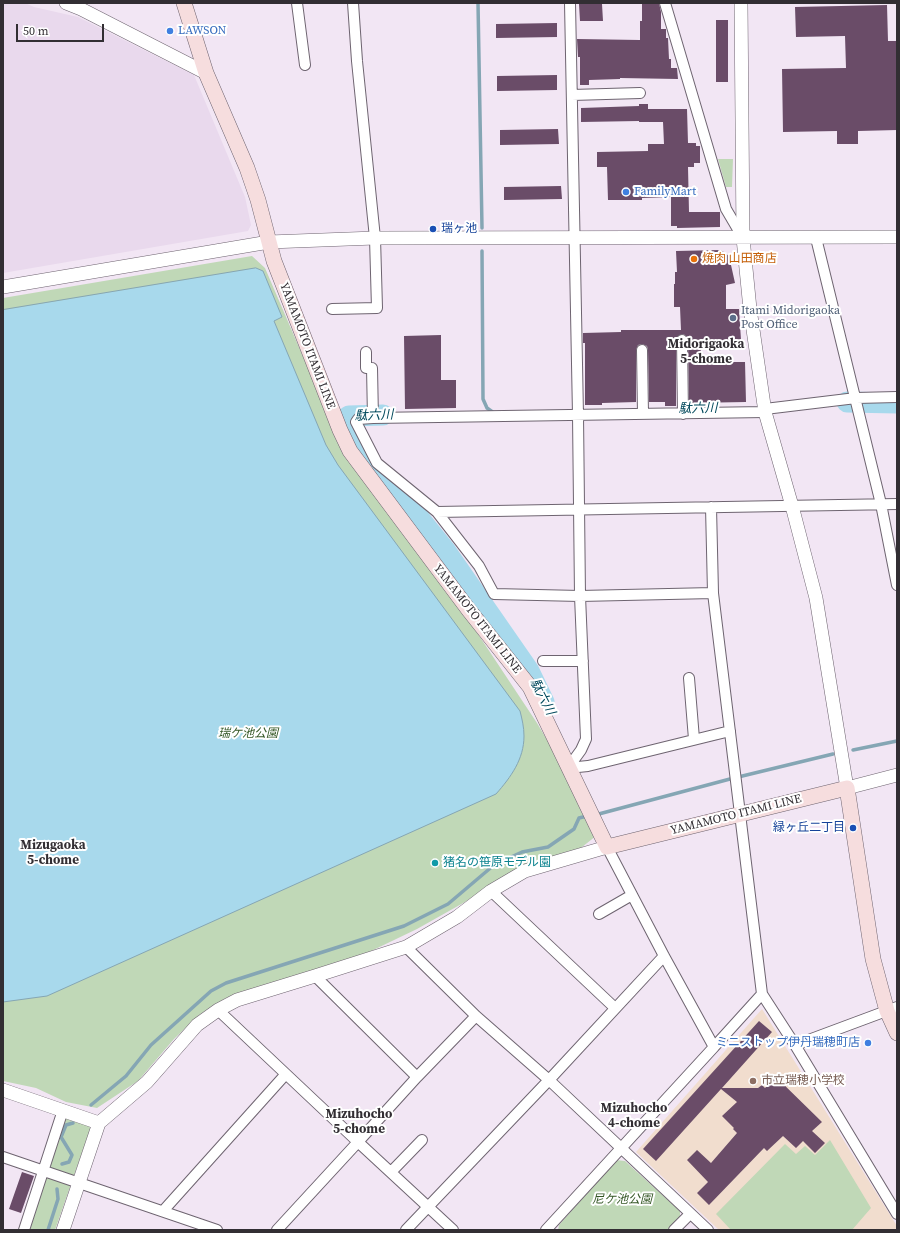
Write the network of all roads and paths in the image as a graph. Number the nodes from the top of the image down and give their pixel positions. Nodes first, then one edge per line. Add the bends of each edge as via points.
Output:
1 (66, 3) edge
2 (184, 3) edge
3 (297, 3) edge
4 (353, 3) edge
5 (570, 3) edge
6 (665, 3) edge
7 (741, 3) edge
8 (305, 65) dead end
9 (206, 73) junction
10 (640, 93) dead end
11 (572, 95) junction
12 (897, 237) edge
13 (375, 238) junction
14 (575, 238) junction
15 (743, 238) junction
16 (816, 238) junction
17 (269, 242) junction
18 (3, 287) edge
19 (332, 309) dead end
20 (682, 340) dead end
21 (642, 350) dead end
22 (366, 352) dead end
23 (897, 397) edge
24 (856, 398) junction
25 (683, 410) junction
26 (765, 411) junction
27 (578, 412) junction
28 (643, 414) junction
29 (373, 416) junction
30 (881, 504) junction
31 (897, 504) edge
32 (792, 506) junction
33 (711, 507) junction
34 (579, 510) junction
35 (437, 512) junction
36 (897, 585) edge
37 (713, 593) junction
38 (580, 596) junction
39 (543, 661) dead end
40 (583, 661) junction
41 (689, 678) dead end
42 (730, 730) junction
43 (694, 740) junction
44 (568, 768) junction
45 (897, 775) edge
46 (847, 788) junction
47 (740, 814) junction
48 (608, 847) junction
49 (491, 892) junction
50 (632, 895) junction
51 (599, 914) dead end
52 (406, 947) junction
53 (664, 956) junction
54 (314, 976) junction
55 (762, 994) junction
56 (615, 1008) junction
57 (892, 1009) edge
58 (218, 1010) junction
59 (476, 1016) junction
60 (897, 1033) edge
61 (795, 1045) junction
62 (714, 1047) junction
63 (285, 1075) junction
64 (417, 1077) junction
65 (549, 1080) junction
66 (3, 1090) edge
67 (63, 1110) junction
68 (98, 1123) junction
69 (422, 1140) dead end
70 (358, 1142) junction
71 (622, 1148) junction
72 (3, 1157) edge
73 (44, 1171) junction
74 (390, 1172) junction
75 (79, 1183) junction
76 (428, 1206) junction
77 (163, 1211) junction
78 (690, 1214) junction
79 (897, 1214) edge
80 (24, 1230) edge
81 (63, 1230) edge
82 (217, 1230) edge
83 (277, 1230) edge
84 (406, 1230) edge
85 (453, 1230) edge
86 (548, 1230) edge
87 (674, 1230) edge
88 (708, 1230) edge

1 - 9 street
2 - 9 main road, YAMAMOTO ITAMI LINE
3 - 8 street
4 - 13 street via 356,62
5 - 11 street
6 - 15 street via 726,209
7 - 15 street
9 - 17 main road, YAMAMOTO ITAMI LINE via 247,168
10 - 11 street via 626,89
11 - 14 street
12 - 16 street
13 - 14 street
13 - 17 street
13 - 19 street via 377,308
14 - 15 street
14 - 27 street
15 - 16 street
15 - 26 street via 750,309
16 - 24 street
17 - 18 street
17 - 44 main road, YAMAMOTO ITAMI LINE via 350,451 530,687
20 - 25 street
21 - 28 street
22 - 29 street via 366,368 372,368
23 - 24 street
24 - 26 street
24 - 30 street
25 - 26 street
25 - 28 street
26 - 32 street
27 - 28 street
27 - 29 street
27 - 34 street
29 - 35 street via 358,419 356,422 377,464
30 - 31 street
30 - 32 street
30 - 36 street
32 - 33 street
32 - 46 street via 816,598
33 - 34 street
33 - 37 street
34 - 35 street
34 - 38 street
35 - 38 street via 479,566 494,594
37 - 38 street
37 - 42 street
38 - 40 street
39 - 40 street
40 - 44 street via 586,739
41 - 43 street
42 - 43 street
42 - 47 street
43 - 44 street via 588,766
44 - 48 main road, YAMAMOTO ITAMI LINE
45 - 46 street
46 - 47 main road, YAMAMOTO ITAMI LINE
46 - 57 main road via 873,959
47 - 48 main road, YAMAMOTO ITAMI LINE
47 - 55 street
48 - 49 street via 525,872
48 - 50 street
49 - 52 street via 457,917
49 - 56 street
50 - 51 street
50 - 53 street
52 - 54 street
52 - 59 street
53 - 56 street
53 - 62 street
54 - 58 street via 237,1000
54 - 64 street
55 - 61 street
55 - 62 street
56 - 65 street
57 - 60 main road
57 - 61 street
58 - 63 street
58 - 68 street via 198,1025 147,1082
59 - 64 street
59 - 65 street
61 - 79 street
62 - 71 street
63 - 70 street
63 - 77 street
64 - 70 street
65 - 71 street
65 - 76 street
66 - 67 street
67 - 68 street
67 - 73 street
68 - 75 street
69 - 74 street
70 - 74 street
70 - 83 street
71 - 78 street
71 - 86 street
72 - 73 street
73 - 75 street
73 - 80 street
74 - 76 street
75 - 77 street
75 - 81 street
76 - 84 street
76 - 85 street
77 - 82 street
78 - 87 street
78 - 88 street

